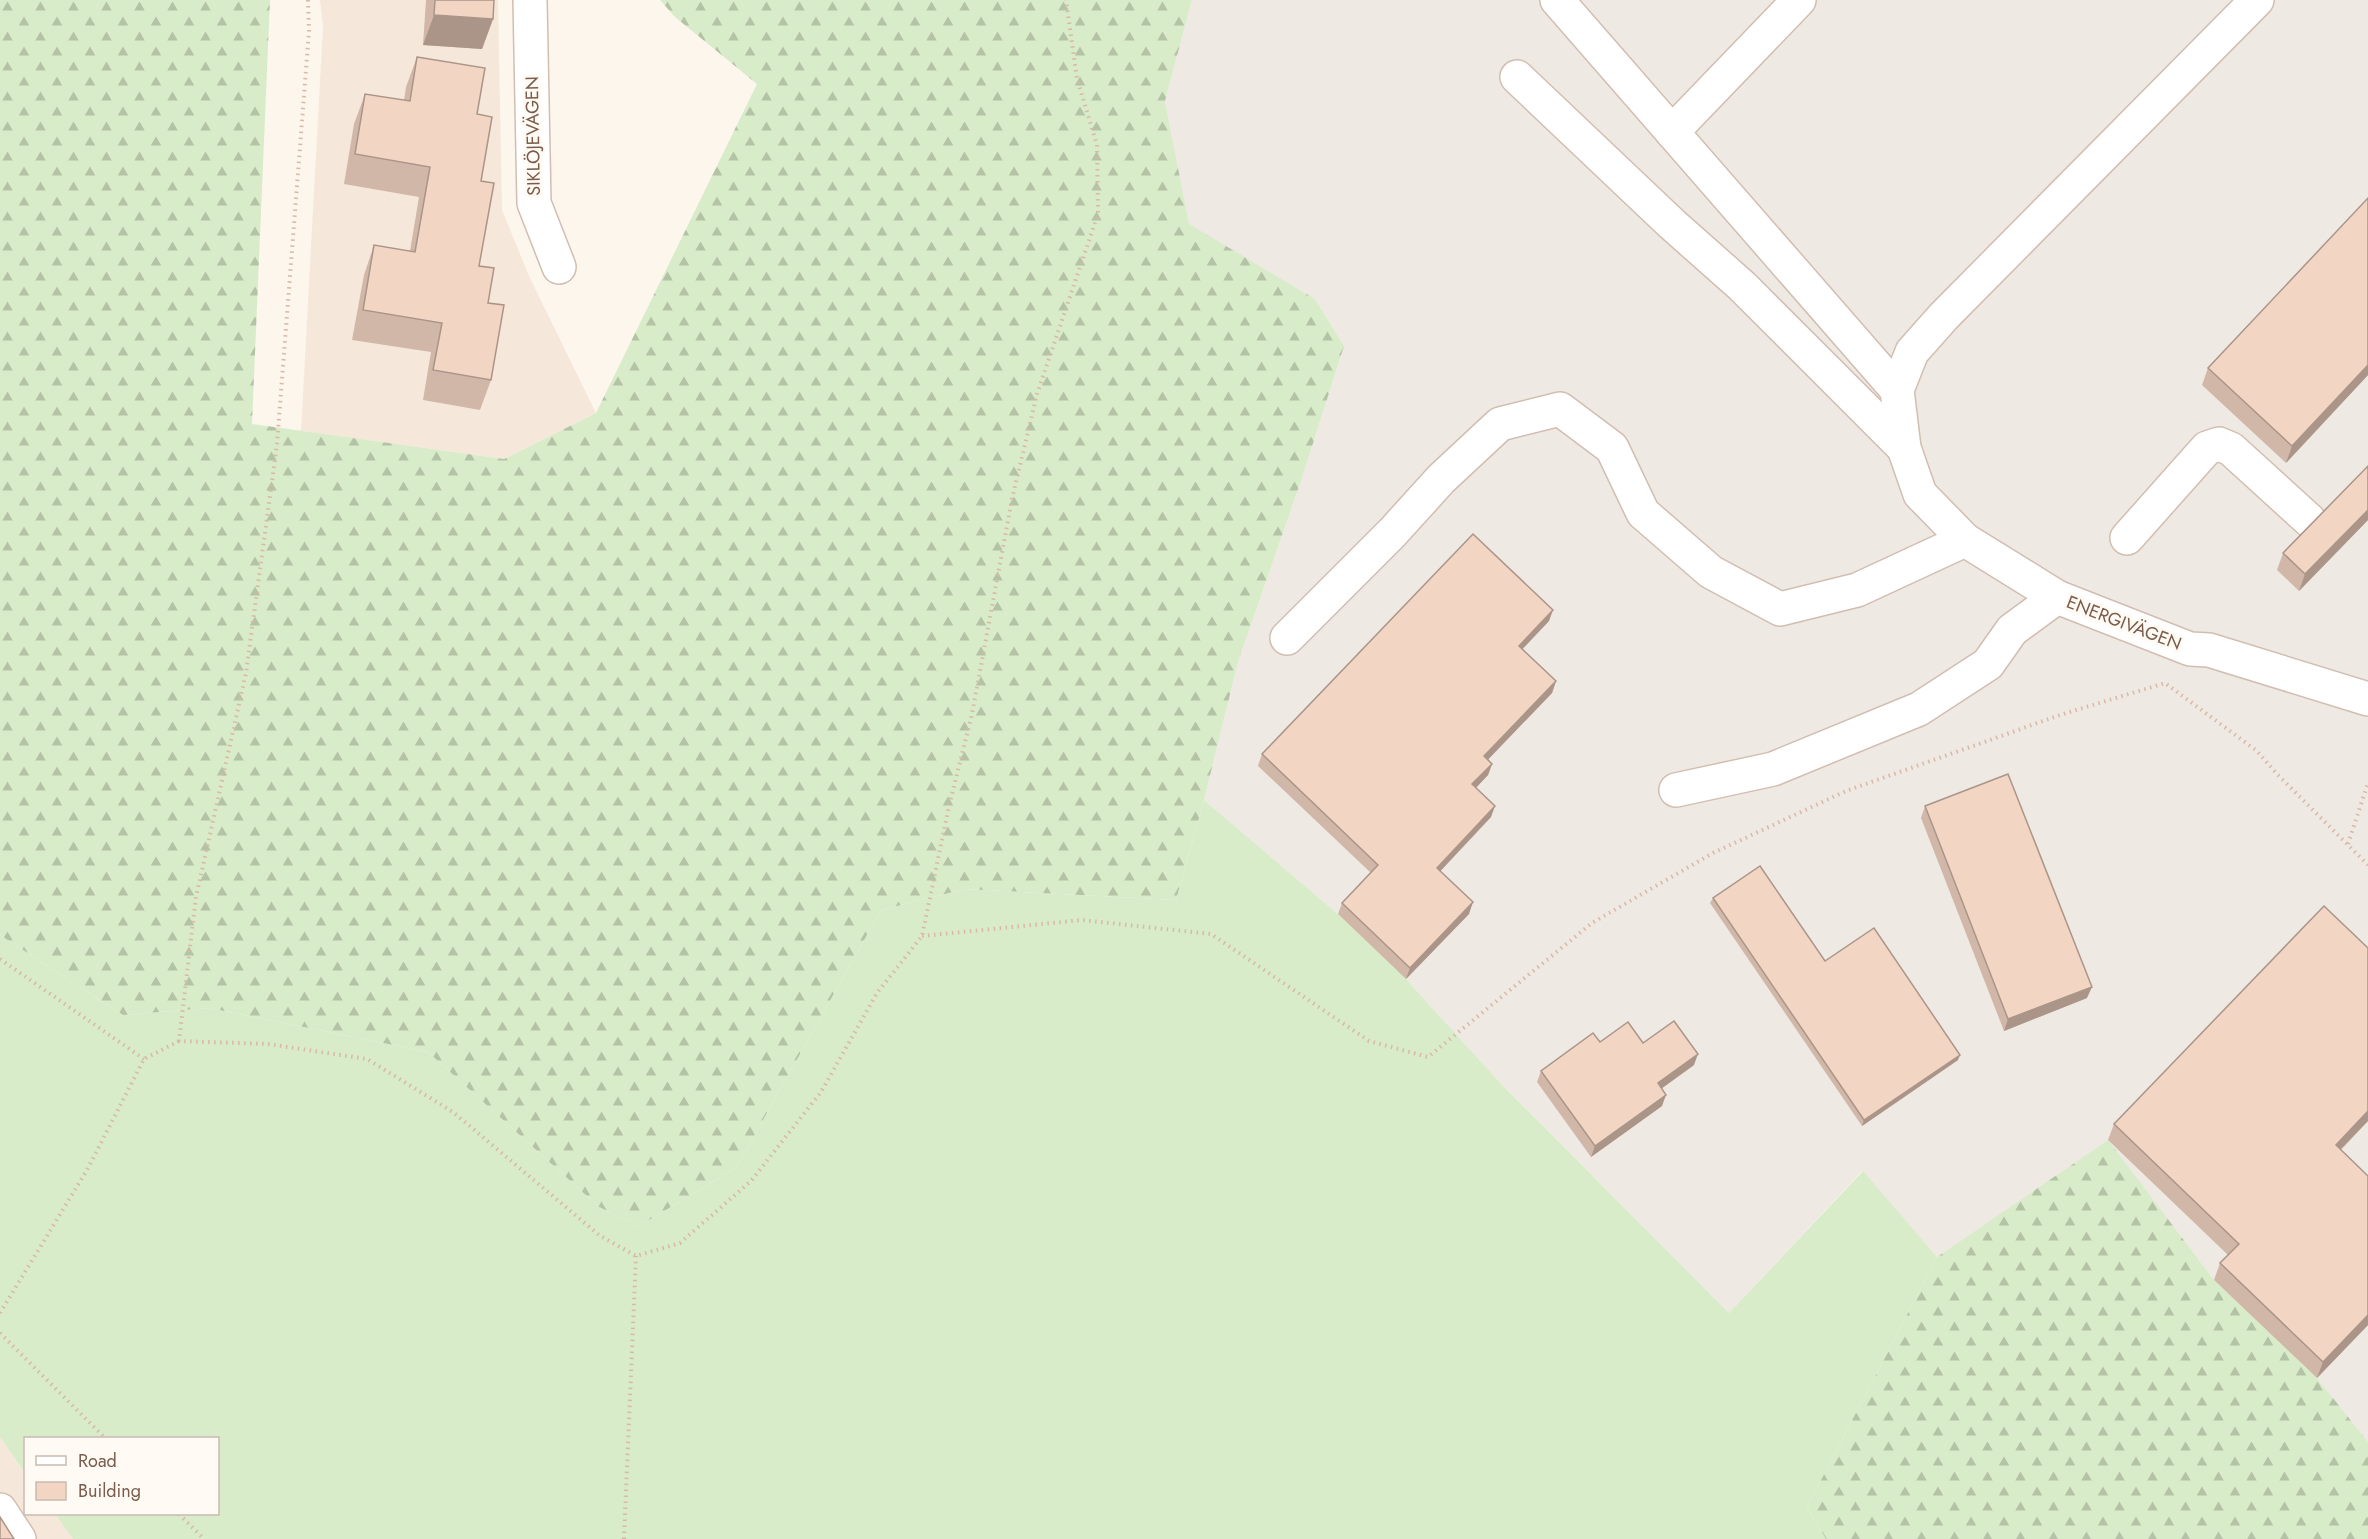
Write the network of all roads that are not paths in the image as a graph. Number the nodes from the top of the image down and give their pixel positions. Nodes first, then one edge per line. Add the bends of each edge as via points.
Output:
1 (530, 0) edge
2 (1557, 0) edge
3 (1799, 0) edge
4 (2257, 0) edge
5 (1517, 77) dead end
6 (1672, 132) junction
7 (559, 267) dead end
8 (1897, 390) junction
9 (1904, 448) junction
10 (2309, 520) dead end
11 (2127, 538) dead end
12 (1965, 540) junction
13 (2057, 597) junction
14 (1287, 638) dead end
15 (2368, 699) edge
16 (1676, 790) dead end
17 (0, 1510) edge
18 (19, 1539) edge

1 - 7 street, SIKLÖJEVÄGEN via 534,203
2 - 6 street
3 - 6 street
4 - 8 street via 1944,316 1912,352
5 - 9 street via 1742,286
6 - 8 street
8 - 9 street
9 - 12 street via 1920,495
10 - 11 street via 2231,449 2219,444 2206,448
12 - 13 street
12 - 14 street via 1857,590 1780,609 1711,572 1643,513 1612,448 1560,409 1500,424 1441,479
13 - 15 street, ENERGIVÄGEN via 2190,649 2209,650
13 - 16 street, ENERGIVÄGEN via 2012,630 1988,664 1919,709 1773,769
17 - 18 street

